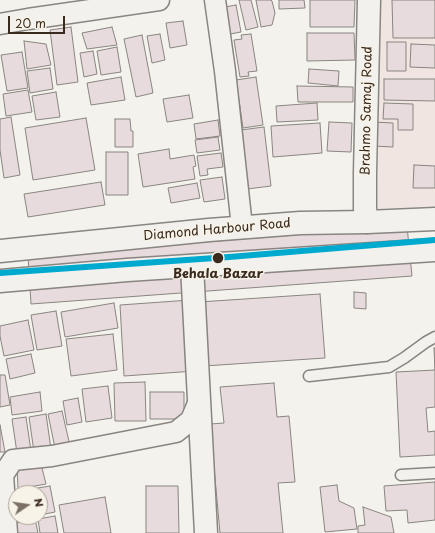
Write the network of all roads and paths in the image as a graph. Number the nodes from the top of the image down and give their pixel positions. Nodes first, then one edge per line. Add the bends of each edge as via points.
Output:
1 (159, 0) edge
2 (215, 0) edge
3 (369, 0) edge
4 (0, 24) edge
5 (435, 219) edge
6 (367, 222) junction
7 (242, 227) junction
8 (435, 250) edge
9 (0, 251) edge
10 (192, 266) junction
11 (0, 281) edge
12 (435, 337) edge
13 (309, 376) dead end
14 (199, 401) junction
15 (435, 473) edge
16 (401, 475) dead end
17 (7, 533) edge
18 (206, 533) edge

1 - 4 street
2 - 7 street
3 - 6 main road, Brahmo Samaj Road via 365,173
5 - 6 main road, Diamond Harbour Road
6 - 7 main road, Diamond Harbour Road via 300,222
7 - 9 main road, Diamond Harbour Road
8 - 10 main road
10 - 11 main road
10 - 14 main road
12 - 13 lane via 389,367
14 - 17 street via 191,420 176,432 52,456 13,460 3,475
14 - 18 main road
15 - 16 lane

